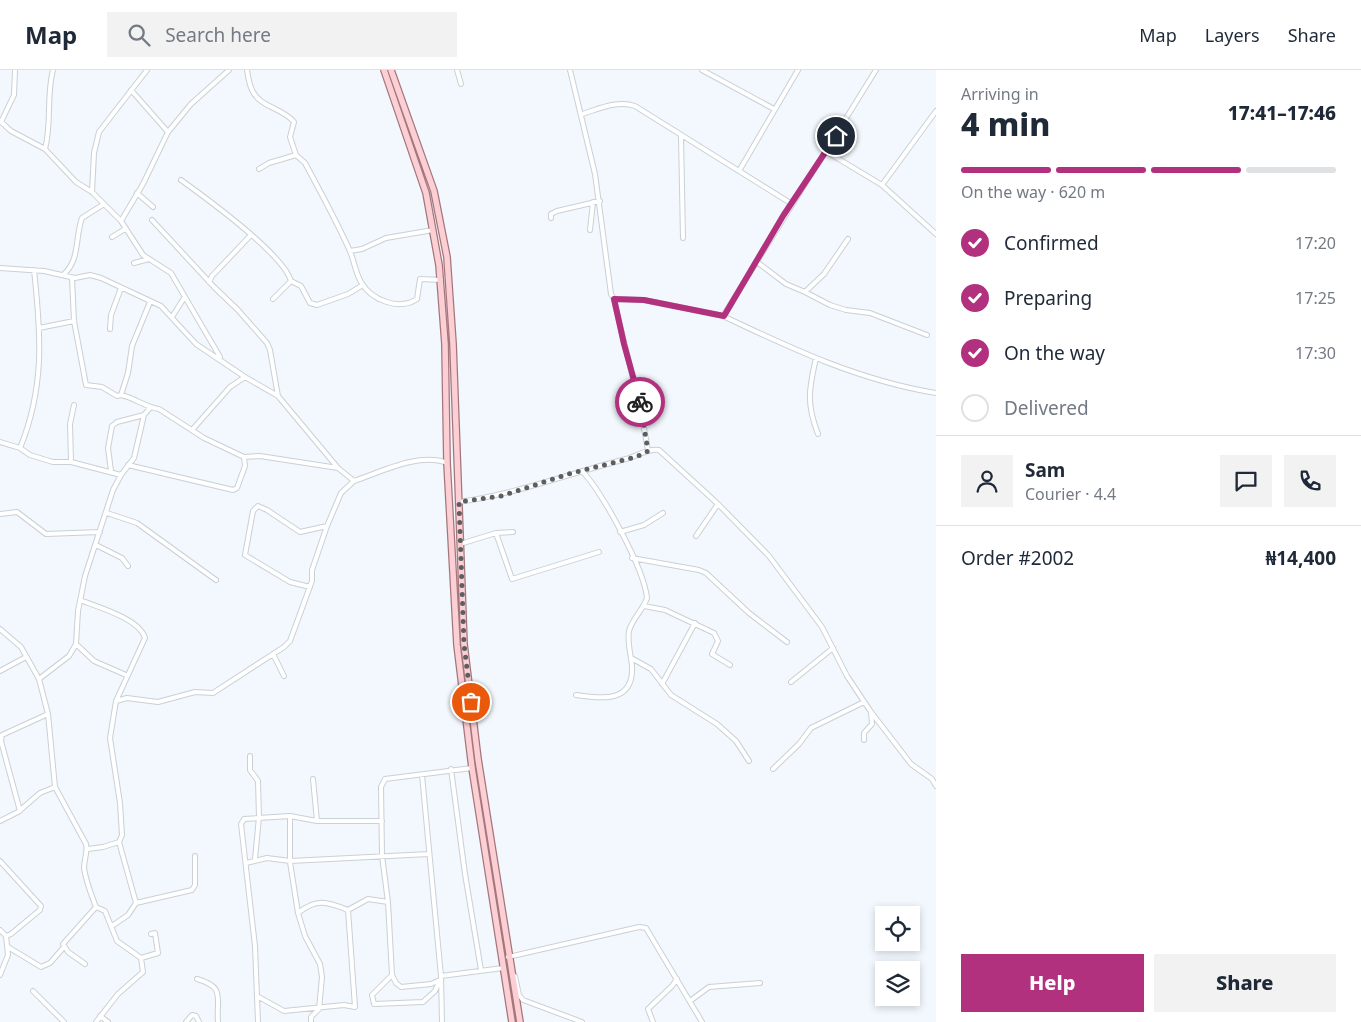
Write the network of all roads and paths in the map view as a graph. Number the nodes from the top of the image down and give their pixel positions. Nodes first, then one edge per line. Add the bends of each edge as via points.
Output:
1 (15, 70) edge
2 (53, 70) edge
3 (146, 70) edge
4 (229, 70) edge
5 (247, 70) edge
6 (384, 70) edge
7 (391, 70) edge
8 (457, 70) edge
9 (570, 70) edge
10 (702, 70) edge
11 (798, 70) edge
12 (876, 70) edge
13 (461, 84) dead end
14 (131, 90) junction
15 (774, 109) junction
16 (936, 111) edge
17 (582, 114) junction
18 (1, 121) edge
19 (168, 132) junction
20 (681, 136) junction
21 (45, 149) junction
22 (827, 152) junction
23 (296, 155) junction
24 (259, 170) dead end
25 (739, 171) junction
26 (181, 180) dead end
27 (882, 185) junction
28 (92, 192) junction
29 (137, 194) junction
30 (600, 201) junction
31 (593, 202) junction
32 (104, 204) junction
33 (792, 204) junction
34 (153, 207) dead end
35 (551, 218) dead end
36 (152, 220) dead end
37 (121, 221) junction
38 (125, 229) junction
39 (433, 230) junction
40 (590, 230) dead end
41 (936, 234) edge
42 (250, 236) junction
43 (112, 237) dead end
44 (683, 238) dead end
45 (848, 239) dead end
46 (350, 251) junction
47 (149, 259) junction
48 (757, 262) junction
49 (134, 263) dead end
50 (439, 265) junction
51 (447, 265) junction
52 (0, 268) edge
53 (34, 270) junction
54 (64, 274) junction
55 (212, 276) junction
56 (205, 277) junction
57 (72, 278) junction
58 (441, 280) junction
59 (291, 281) junction
60 (209, 282) junction
61 (363, 285) junction
62 (121, 288) junction
63 (805, 292) junction
64 (184, 298) junction
65 (273, 299) dead end
66 (614, 299) junction
67 (150, 302) junction
68 (724, 316) junction
69 (172, 317) junction
70 (74, 321) junction
71 (40, 328) junction
72 (110, 329) dead end
73 (927, 335) dead end
74 (816, 358) junction
75 (221, 359) junction
76 (245, 377) junction
77 (936, 393) edge
78 (121, 395) junction
79 (278, 396) junction
80 (74, 406) dead end
81 (150, 408) junction
82 (144, 416) junction
83 (192, 430) junction
84 (818, 434) dead end
85 (0, 442) edge
86 (20, 448) junction
87 (648, 451) junction
88 (244, 457) junction
89 (71, 462) junction
90 (447, 463) junction
91 (128, 465) junction
92 (338, 468) junction
93 (582, 470) junction
94 (111, 471) junction
95 (121, 475) junction
96 (354, 481) junction
97 (459, 502) junction
98 (718, 504) junction
99 (107, 513) junction
100 (663, 513) dead end
101 (0, 514) edge
102 (327, 526) junction
103 (100, 532) junction
104 (513, 532) dead end
105 (620, 532) junction
106 (496, 534) junction
107 (696, 536) dead end
108 (460, 544) junction
109 (96, 545) junction
110 (599, 552) dead end
111 (632, 558) junction
112 (128, 566) dead end
113 (216, 580) dead end
114 (310, 587) junction
115 (80, 600) junction
116 (644, 606) junction
117 (695, 623) junction
118 (0, 629) edge
119 (787, 642) dead end
120 (76, 644) junction
121 (833, 648) junction
122 (273, 654) junction
123 (26, 657) junction
124 (631, 658) junction
125 (730, 666) dead end
126 (0, 671) edge
127 (126, 675) junction
128 (284, 676) dead end
129 (39, 679) junction
130 (791, 682) dead end
131 (662, 684) junction
132 (576, 695) dead end
133 (116, 701) junction
134 (864, 702) junction
135 (871, 712) junction
136 (48, 714) junction
137 (864, 740) dead end
138 (250, 756) dead end
139 (749, 762) dead end
140 (472, 768) junction
141 (452, 769) junction
142 (773, 769) dead end
143 (422, 775) junction
144 (313, 779) dead end
145 (936, 786) edge
146 (55, 787) junction
147 (20, 811) junction
148 (290, 816) junction
149 (259, 817) junction
150 (0, 821) edge
151 (316, 821) junction
152 (382, 821) junction
153 (119, 842) junction
154 (88, 849) junction
155 (429, 854) junction
156 (195, 856) dead end
157 (382, 856) junction
158 (255, 860) junction
159 (0, 861) edge
160 (290, 861) junction
161 (246, 863) junction
162 (487, 869) junction
163 (495, 869) junction
164 (388, 902) junction
165 (136, 903) junction
166 (96, 907) junction
167 (348, 910) junction
168 (298, 913) junction
169 (112, 926) junction
170 (0, 930) edge
171 (151, 934) dead end
172 (6, 936) junction
173 (8, 946) junction
174 (64, 947) junction
175 (510, 957) junction
176 (141, 958) junction
177 (86, 964) dead end
178 (502, 968) junction
179 (481, 970) junction
180 (392, 975) junction
181 (0, 976) edge
182 (441, 978) junction
183 (197, 979) dead end
184 (677, 979) junction
185 (760, 983) dead end
186 (33, 991) dead end
187 (257, 996) junction
188 (690, 1001) junction
189 (319, 1009) junction
190 (100, 1016) junction
191 (443, 1020) edge
192 (217, 1021) edge
193 (64, 1022) edge
194 (96, 1022) edge
195 (108, 1022) edge
196 (186, 1022) edge
197 (199, 1022) edge
198 (258, 1022) edge
199 (311, 1022) edge
200 (512, 1022) edge
201 (520, 1022) edge
202 (582, 1022) edge
203 (653, 1022) edge
204 (702, 1022) edge

1 - 18 street via 14,95
2 - 21 street
3 - 14 street
4 - 19 street via 191,104
5 - 23 street via 250,87 256,97 294,122 289,134
6 - 39 main road via 426,194
7 - 51 main road via 434,191
8 - 13 street
9 - 17 street
10 - 15 street
11 - 15 street
12 - 22 street
14 - 19 street
14 - 28 street via 97,138
15 - 25 street
16 - 27 street
17 - 20 street via 607,106 630,104
17 - 30 street
18 - 21 street via 11,131
19 - 29 street
20 - 25 street
20 - 44 street
21 - 28 street via 76,182
22 - 27 street
22 - 33 street
23 - 24 street via 269,163
23 - 46 street via 306,163
25 - 33 street
26 - 42 street via 222,210
27 - 41 street
28 - 32 street
29 - 34 street
29 - 37 street
30 - 31 street
30 - 66 street
31 - 35 street via 557,211 551,214
31 - 40 street
32 - 37 street
32 - 54 street via 82,218 76,254 70,270
33 - 48 street
36 - 56 street
37 - 38 street
38 - 43 street
38 - 47 street
39 - 46 street via 386,238
39 - 50 main road
42 - 55 street
42 - 59 street via 287,271
45 - 63 street via 824,274
46 - 61 street
47 - 49 street
47 - 64 street via 171,274
48 - 63 street via 786,284
48 - 68 street
50 - 51 main road
50 - 58 main road
51 - 97 main road
52 - 53 street
53 - 54 street
53 - 71 street
54 - 57 street
55 - 56 street
55 - 60 street
56 - 60 street
57 - 62 street via 90,275
57 - 70 street
58 - 61 street via 420,279 417,298 397,305 383,300
58 - 90 main road
59 - 61 street via 301,286 310,303 317,306
59 - 65 street
60 - 79 street via 267,343
62 - 67 street
62 - 72 street via 111,315
63 - 73 street via 838,308 870,313
64 - 69 street
64 - 75 street
66 - 68 street via 644,300
66 - 87 street via 641,407
67 - 69 street via 161,306
67 - 78 street via 132,346
68 - 74 street
69 - 75 street via 196,344
70 - 71 street
70 - 78 street via 86,385
71 - 86 street via 38,392
74 - 77 street via 886,383
74 - 84 street via 808,393 809,408
75 - 76 street
76 - 79 street
76 - 83 street via 230,387
78 - 81 street via 132,397
79 - 92 street
80 - 89 street via 70,424
81 - 82 street
81 - 83 street via 159,409
82 - 91 street via 137,451
82 - 94 street via 112,426 108,448
83 - 88 street
85 - 86 street
86 - 89 street via 30,456 53,462
87 - 93 street
87 - 98 street via 659,450
88 - 91 street via 245,466 238,488 233,490
88 - 92 street via 260,456
89 - 94 street
90 - 96 street via 439,460 415,462
90 - 140 main road via 457,645
91 - 95 street
92 - 96 street
93 - 97 street via 501,496
93 - 105 street via 595,484
94 - 95 street
95 - 99 street
96 - 102 street via 341,494
97 - 108 main road
98 - 107 street
98 - 121 street via 769,556 822,627
99 - 103 street
99 - 113 street via 136,522
100 - 105 street via 644,525
101 - 103 street via 17,512 46,534
102 - 114 street via 312,570
102 - 114 street via 300,532 267,510 258,506 253,511 245,555 290,582
103 - 109 street
104 - 106 street
105 - 111 street
106 - 108 street
106 - 110 street via 512,578
108 - 163 main road via 464,644
109 - 112 street via 122,558
109 - 115 street
111 - 116 street via 646,590
111 - 119 street via 706,573 748,613
114 - 122 street via 290,641
115 - 120 street
115 - 127 street via 128,620 143,631 143,646
116 - 117 street via 665,610
116 - 124 street via 629,632
117 - 125 street via 718,637 712,654
117 - 131 street
118 - 123 street via 21,647
120 - 127 street via 94,661
120 - 129 street via 69,656
121 - 130 street
121 - 134 street
122 - 128 street
122 - 133 street via 213,693 194,692 158,702 127,698
123 - 126 street
123 - 129 street
124 - 131 street via 651,669
124 - 132 street via 632,678 622,692 602,699
127 - 133 street
129 - 136 street
131 - 139 street via 671,695 717,724 736,741
133 - 153 street via 110,738 120,803 122,836
134 - 135 street
134 - 142 street via 811,728
135 - 137 street via 872,724 864,733
135 - 145 street via 911,764 932,779
136 - 146 street
136 - 147 street via 2,735
138 - 149 street via 250,770 258,781
140 - 141 street
140 - 162 main road
141 - 143 street
141 - 179 street
143 - 152 street via 385,778 381,787
143 - 155 street
144 - 151 street
146 - 147 street via 40,793
146 - 154 street
147 - 150 street
148 - 149 street
148 - 151 street
148 - 160 street
149 - 158 street
149 - 161 street via 244,819 241,824
151 - 152 street
152 - 157 street
153 - 154 street
153 - 165 street
154 - 166 street via 84,868
155 - 157 street
155 - 182 street
156 - 165 street via 195,885 192,890
157 - 160 street
157 - 164 street
158 - 160 street
158 - 161 street
159 - 172 street via 41,906
160 - 168 street
161 - 187 street
162 - 163 main road
162 - 178 main road
163 - 175 main road
164 - 167 street via 368,899
164 - 180 street
165 - 169 street via 128,915
166 - 169 street via 105,911
166 - 174 street via 67,938
167 - 168 street via 331,903 319,903
167 - 189 street via 355,1006
168 - 189 street via 320,964
169 - 176 street via 120,945
170 - 172 street
171 - 176 street via 157,936 158,953
172 - 173 street
173 - 174 street via 41,967 50,963
173 - 181 street
174 - 177 street
175 - 184 street via 640,927 652,934
175 - 201 main road
175 - 202 street via 523,1000
176 - 190 street via 143,972 118,994
178 - 179 street
178 - 200 main road
179 - 182 street
180 - 182 street via 401,987 431,984
180 - 182 street via 372,995 374,1004 423,1002 435,991
182 - 191 street
183 - 192 street via 213,984 217,990
184 - 188 street
184 - 203 street via 648,1009
185 - 188 street via 709,987
186 - 193 street
187 - 189 street via 284,1011
187 - 198 street
188 - 204 street
189 - 199 street via 310,1017
190 - 194 street
190 - 195 street
196 - 197 street via 192,1015

